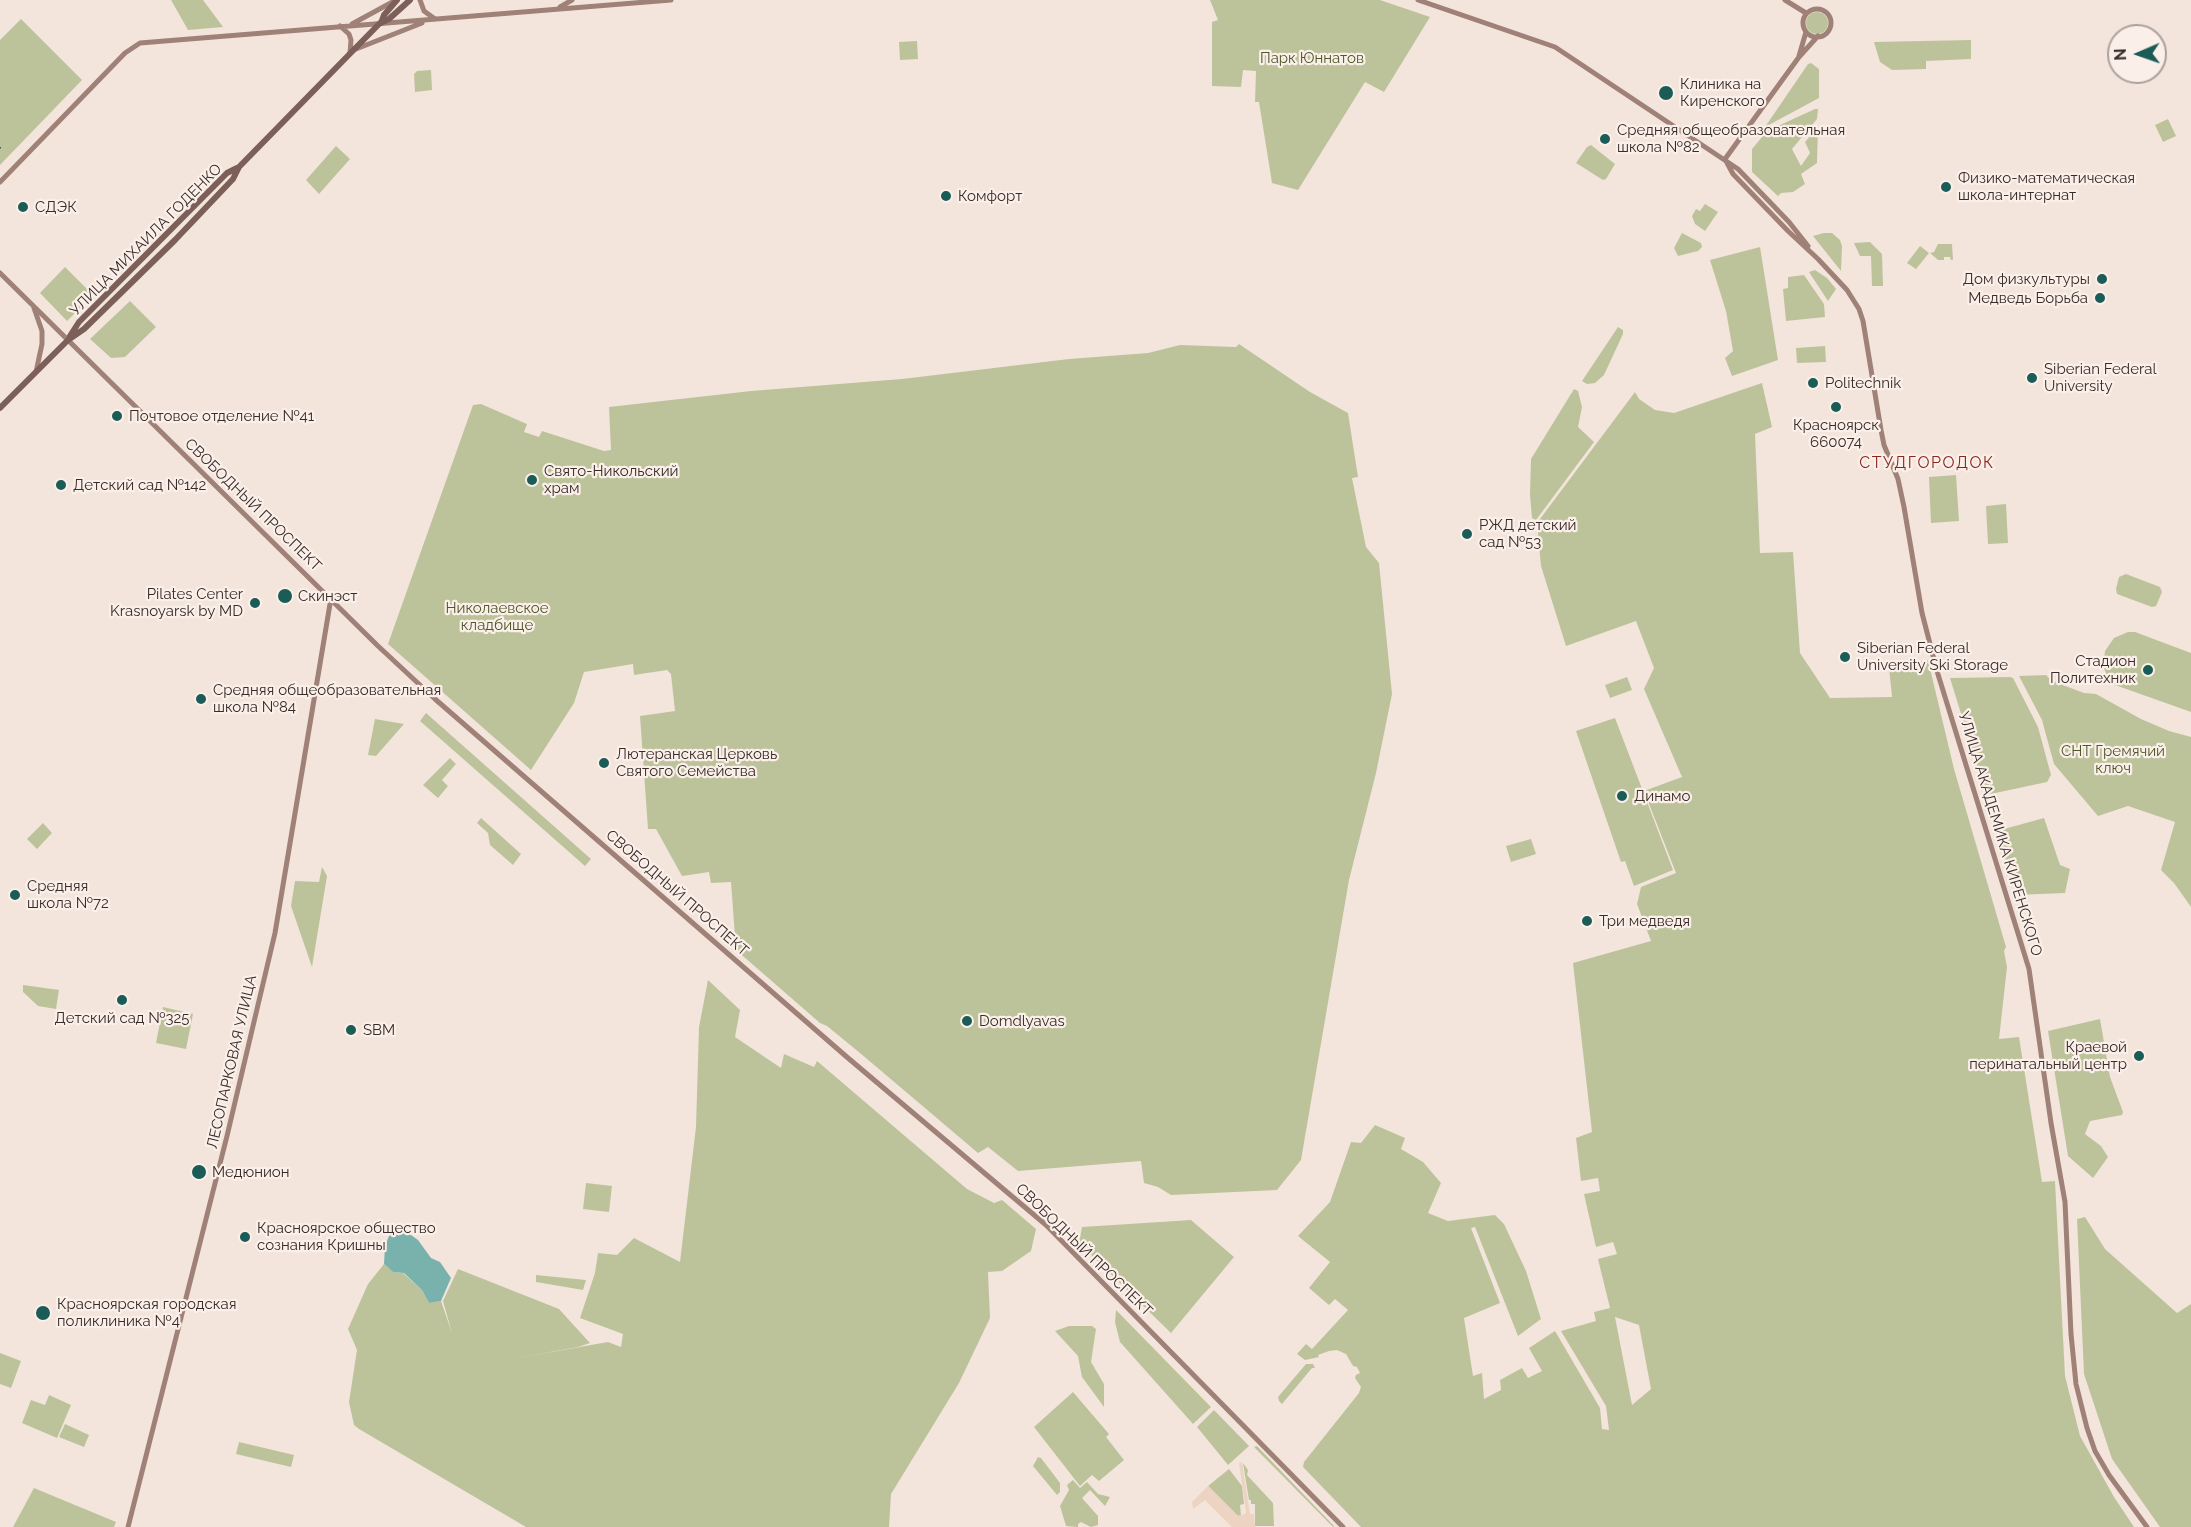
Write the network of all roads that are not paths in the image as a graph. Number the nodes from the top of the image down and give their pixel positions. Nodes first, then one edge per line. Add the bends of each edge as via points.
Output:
1 (396, 0) edge
2 (410, 0) edge
3 (420, 0) edge
4 (572, 0) edge
5 (607, 0) edge
6 (671, 0) edge
7 (1418, 0) edge
8 (1785, 0) edge
9 (586, 3) edge
10 (620, 4) junction
11 (552, 10) junction
12 (1806, 14) junction
13 (437, 20) junction
14 (380, 23) junction
15 (340, 26) junction
16 (347, 26) junction
17 (1806, 32) junction
18 (1818, 36) junction
19 (356, 49) junction
20 (348, 57) junction
21 (1799, 57) junction
22 (1725, 159) junction
23 (0, 182) edge
24 (0, 273) edge
25 (34, 307) junction
26 (68, 339) junction
27 (36, 372) junction
28 (0, 408) edge
29 (331, 598) junction
30 (128, 1527) edge
31 (1343, 1527) edge
32 (2147, 1527) edge

1 - 14 main road
1 - 16 main road
2 - 14 main road
3 - 13 main road via 424,11
4 - 11 main road
5 - 10 main road
6 - 10 main road
7 - 22 main road, УЛИЦА АКАДЕМИКА КИРЕНСКОГО via 1555,47
8 - 12 main road
9 - 10 main road
9 - 11 main road
11 - 13 main road
12 - 17 main road
12 - 18 main road via 1818,9 1829,17 1829,29
13 - 14 main road
13 - 19 main road
14 - 16 main road
14 - 19 main road, УЛИЦА МИХАИЛА ГОДЕНКО
15 - 16 main road
15 - 20 main road via 351,40
15 - 23 main road via 140,43 117,61
17 - 18 main road
17 - 21 main road
18 - 21 main road
19 - 20 main road, УЛИЦА МИХАИЛА ГОДЕНКО
20 - 26 main road, УЛИЦА МИХАИЛА ГОДЕНКО via 239,167 175,240 84,329
21 - 22 main road
22 - 32 main road, УЛИЦА АКАДЕМИКА КИРЕНСКОГО via 1732,174 1853,299 1863,321 1884,445 1898,479 1922,613 2027,957 2065,1202 2071,1334 2082,1413 2104,1468
24 - 25 main road, СВОБОДНЫЙ ПРОСПЕКТ
25 - 26 main road, СВОБОДНЫЙ ПРОСПЕКТ
25 - 27 main road via 42,331
26 - 27 main road, УЛИЦА МИХАИЛА ГОДЕНКО
26 - 29 main road, СВОБОДНЫЙ ПРОСПЕКТ
27 - 28 main road, УЛИЦА МИХАИЛА ГОДЕНКО
29 - 30 main road, ЛЕСОПАРКОВАЯ УЛИЦА via 284,892
29 - 31 main road, СВОБОДНЫЙ ПРОСПЕКТ via 482,740 1046,1225

